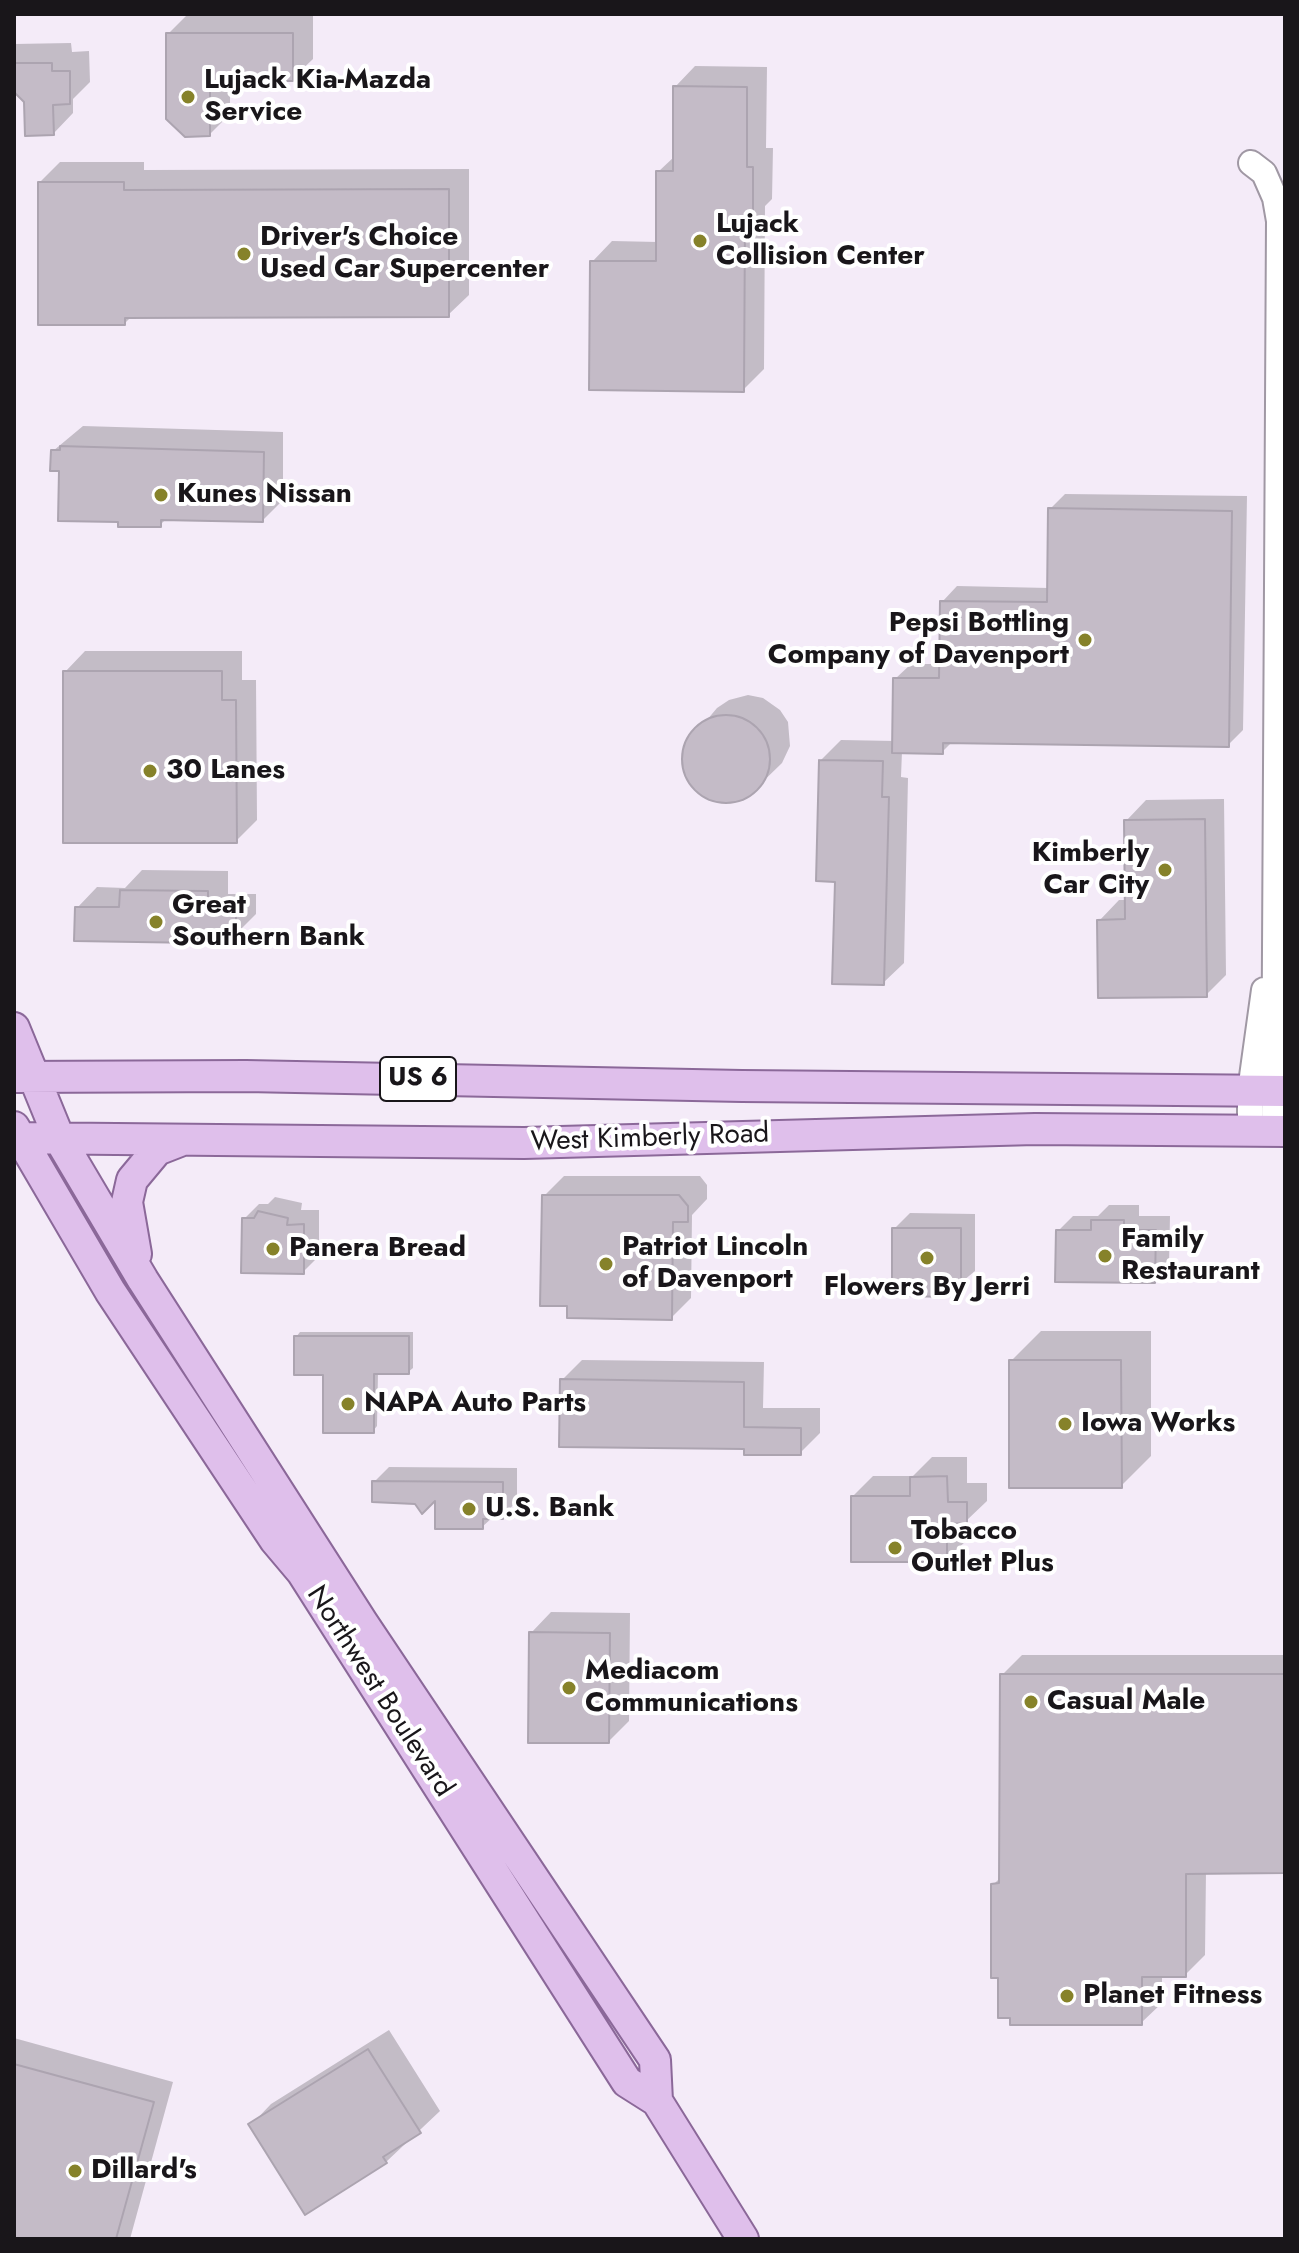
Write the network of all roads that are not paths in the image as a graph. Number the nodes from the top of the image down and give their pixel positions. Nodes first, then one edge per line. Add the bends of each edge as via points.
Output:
1 (1251, 163) dead end
2 (14, 1028) edge
3 (24, 1077) edge
4 (1270, 1091) edge
5 (1269, 1131) edge
6 (16, 1134) edge
7 (59, 1138) junction
8 (187, 1139) junction
9 (143, 1280) junction
10 (657, 2101) junction
11 (743, 2239) edge

1 - 4 street via 1264,173 1279,221
2 - 3 main road, Northwest Boulevard
3 - 4 main road, West Kimberly Road / US 6
3 - 7 main road, Northwest Boulevard
4 - 5 street
5 - 8 main road, West Kimberly Road / US 6 via 1011,1129 524,1143
6 - 7 main road, West Kimberly Road / US 6
6 - 10 main road, Northwest Boulevard via 110,1291 275,1540 302,1572 627,2082
7 - 8 main road, West Kimberly Road / US 6
7 - 9 main road, Northwest Boulevard
8 - 9 main road via 157,1150 137,1171 129,1190 129,1221
9 - 10 main road, Northwest Boulevard via 362,1622 655,2060
10 - 11 main road, Northwest Boulevard

